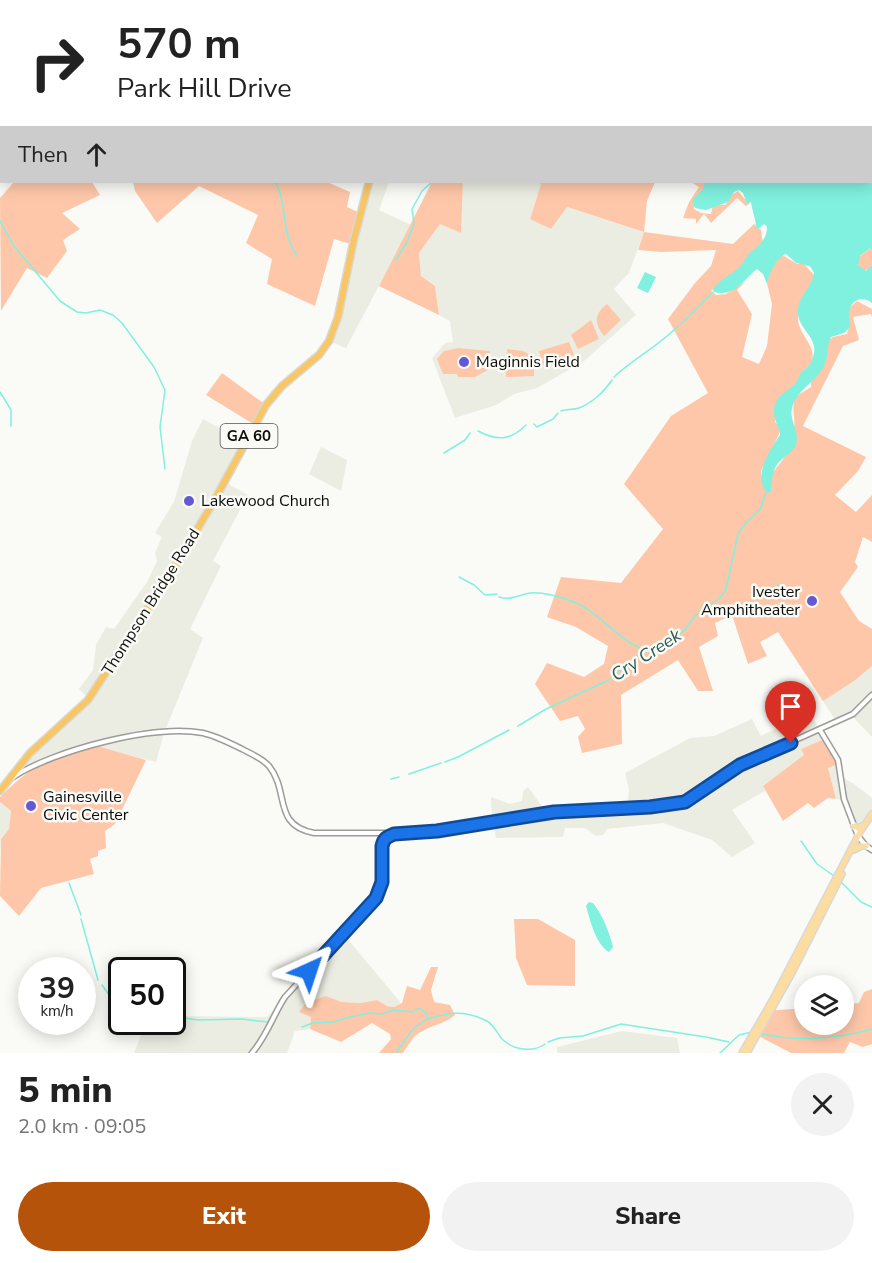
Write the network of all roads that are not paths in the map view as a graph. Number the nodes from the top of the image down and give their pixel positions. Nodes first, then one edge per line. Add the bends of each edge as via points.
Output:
1 (369, 183) edge
2 (872, 695) edge
3 (820, 730) junction
4 (10, 779) junction
5 (0, 791) edge
6 (872, 814) edge
7 (872, 820) edge
8 (865, 824) junction
9 (854, 825) junction
10 (382, 834) junction
11 (394, 834) junction
12 (859, 837) junction
13 (382, 846) junction
14 (869, 848) edge
15 (854, 850) junction
16 (818, 918) junction
17 (252, 1053) edge
18 (744, 1053) edge

1 - 4 highway, Thompson Bridge Road / GA 60 via 329,341 266,405 176,565 88,700 30,753
2 - 3 main road via 853,714
3 - 9 main road via 838,760 844,799
3 - 11 main road via 740,765 685,802 554,812
4 - 5 highway
4 - 10 main road via 55,756 98,744 155,734 206,734 266,764 277,781 288,818 300,830
6 - 8 main road
7 - 12 main road
8 - 9 main road
8 - 12 main road
9 - 12 main road
10 - 11 main road
10 - 13 main road
11 - 13 main road via 386,837
12 - 14 main road
12 - 15 main road
12 - 16 main road
13 - 17 main road via 382,882 376,898 285,997
14 - 15 main road
15 - 16 main road
16 - 18 main road

